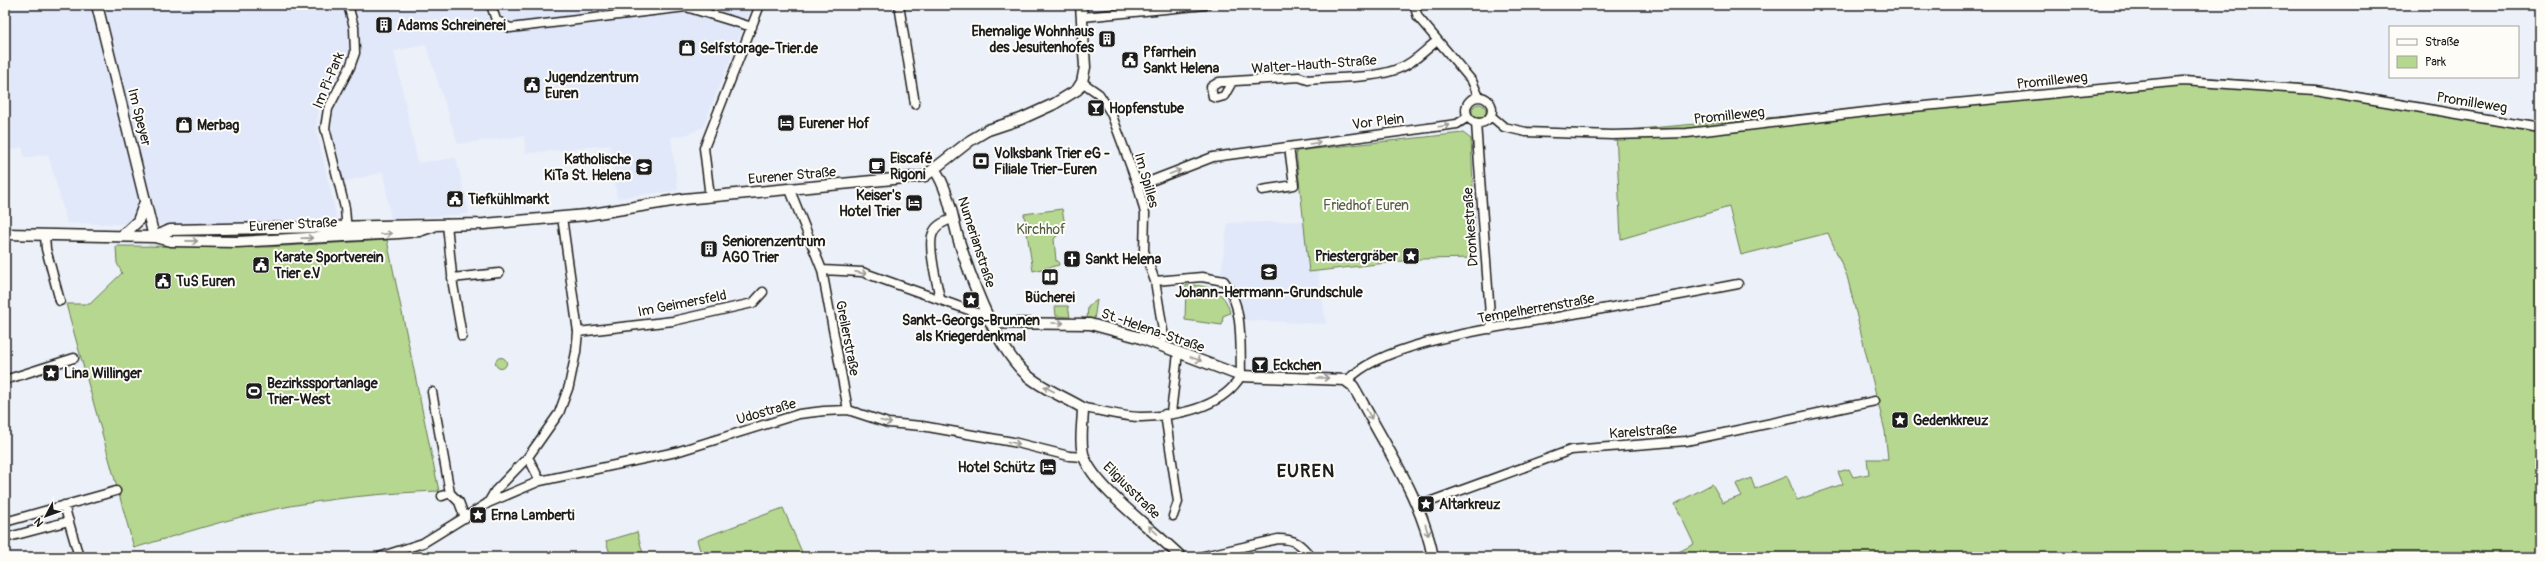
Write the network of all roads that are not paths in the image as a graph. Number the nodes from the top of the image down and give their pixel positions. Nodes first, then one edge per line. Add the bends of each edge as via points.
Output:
1 (97, 5) edge
2 (348, 5) edge
3 (491, 5) edge
4 (760, 5) edge
5 (899, 5) edge
6 (1081, 5) edge
7 (1206, 5) edge
8 (1414, 5) edge
9 (1083, 17) junction
10 (752, 27) junction
11 (1437, 41) junction
12 (1082, 82) junction
13 (1232, 82) dead end
14 (1479, 97) junction
15 (915, 104) dead end
16 (1491, 116) junction
17 (1468, 118) junction
18 (1476, 123) junction
19 (2540, 128) edge
20 (1289, 147) junction
21 (935, 170) junction
22 (1138, 186) junction
23 (790, 190) junction
24 (1262, 190) dead end
25 (710, 197) junction
26 (146, 198) junction
27 (562, 217) junction
28 (952, 218) junction
29 (447, 224) junction
30 (347, 231) junction
31 (5, 234) edge
32 (45, 236) junction
33 (122, 236) junction
34 (154, 237) junction
35 (822, 270) junction
36 (498, 273) dead end
37 (452, 278) junction
38 (1155, 281) junction
39 (1738, 284) dead end
40 (763, 292) dead end
41 (940, 298) junction
42 (60, 300) dead end
43 (991, 323) junction
44 (1491, 329) junction
45 (578, 332) junction
46 (462, 336) dead end
47 (1161, 346) junction
48 (1178, 353) junction
49 (74, 358) dead end
50 (1241, 376) junction
51 (5, 380) edge
52 (1343, 380) junction
53 (432, 392) dead end
54 (1876, 400) dead end
55 (1083, 408) junction
56 (848, 410) junction
57 (1168, 413) junction
58 (528, 457) junction
59 (1084, 457) junction
60 (540, 481) junction
61 (116, 490) dead end
62 (488, 504) junction
63 (64, 505) junction
64 (1418, 506) junction
65 (1172, 516) dead end
66 (465, 518) junction
67 (69, 520) junction
68 (5, 522) edge
69 (5, 538) edge
70 (79, 557) edge
71 (379, 557) edge
72 (1181, 557) edge
73 (1199, 557) edge
74 (1311, 557) edge
75 (1433, 557) edge

1 - 26 street, Im Speyer
2 - 30 street, Im Pi-Park via 354,27 355,53 328,109 325,128
3 - 10 street via 496,20 510,28 686,7
4 - 10 street
5 - 15 street
6 - 9 street
7 - 9 street
8 - 11 street via 1418,18
9 - 12 street via 1085,67
10 - 25 street via 704,148
11 - 13 street, Walter-Hauth-Straße via 1413,61 1386,72 1308,80 1299,77
11 - 14 street via 1472,81
12 - 21 street, Eurener Straße via 1074,93 1054,104 1022,119 988,130 971,140
12 - 22 street, Im Spilles via 1099,94 1111,113
14 - 16 street via 1492,105
14 - 17 street via 1471,100 1466,106
16 - 18 street via 1486,122
16 - 19 street, Promilleweg via 1498,123 1519,131 1564,134 1687,133 1883,110 2183,81 2315,90
17 - 18 street
20 -> 17 street, Vor Plein via 1457,124
18 - 44 street, Dronkestraße
22 -> 20 street, Vor Plein via 1213,157
20 - 24 street via 1294,185
21 - 23 street, Eurener Straße via 918,177
21 - 28 street, Numerianstraße via 945,189
22 - 38 street, Im Spilles via 1145,213 1144,251
23 - 25 street, Eurener Straße
23 - 35 street
25 - 27 street, Eurener Straße
26 - 33 street via 142,215
26 - 34 street, Im Speyer
27 - 29 street, Eurener Straße via 484,224
27 - 45 street
28 - 41 street via 942,222 932,233 931,246
28 - 43 street, Numerianstraße via 970,273
29 - 30 street, Eurener Straße via 419,231
29 - 37 street
30 - 34 street, Eurener Straße via 170,230
31 - 32 street, Eurener Straße
32 - 33 street, Eurener Straße
32 - 42 street
33 - 34 street, Eurener Straße
35 -> 41 street via 862,272
35 - 56 street, Greilerstraße
36 - 37 street
37 - 46 street
38 - 47 street, Im Spilles via 1164,337
38 - 50 street via 1202,277 1224,281 1234,298 1238,319
39 - 44 street, Tempelherrenstraße
40 - 45 street, Im Geimersfeld via 752,302 673,321
41 - 43 street via 980,314
43 -> 47 street, St.-Helena-Straße via 1090,324
55 -> 43 street, Numerianstraße via 1027,375 1010,354
44 - 52 street, Tempelherrenstraße via 1414,346 1366,366
45 - 58 street via 569,386 558,413
47 - 48 street, St.-Helena-Straße
48 -> 50 street, St.-Helena-Straße
48 - 57 street
49 - 51 street
50 -> 52 street, St.-Helena-Straße
50 - 57 street via 1227,394 1216,402
52 -> 64 street via 1361,400
53 - 66 street via 446,495 459,502
54 - 64 street, Karelstraße via 1686,441 1571,450
55 - 57 street via 1140,417
55 - 59 street, Eligiusstraße
56 -> 59 street, Udostraße via 888,423 1013,442 1069,456
56 - 60 street, Udostraße via 799,414 676,452
57 - 65 street via 1178,502
58 - 60 street
58 - 62 street via 495,491
72 -> 59 street, Eligiusstraße via 1112,493
60 - 62 street, Udostraße
61 - 63 street
62 - 66 street, Udostraße
63 - 67 street
63 - 68 street
64 -> 75 street
66 - 71 street, Udostraße via 423,543
67 - 69 street
67 - 70 street
73 - 74 street via 1278,539 1290,539 1300,543

